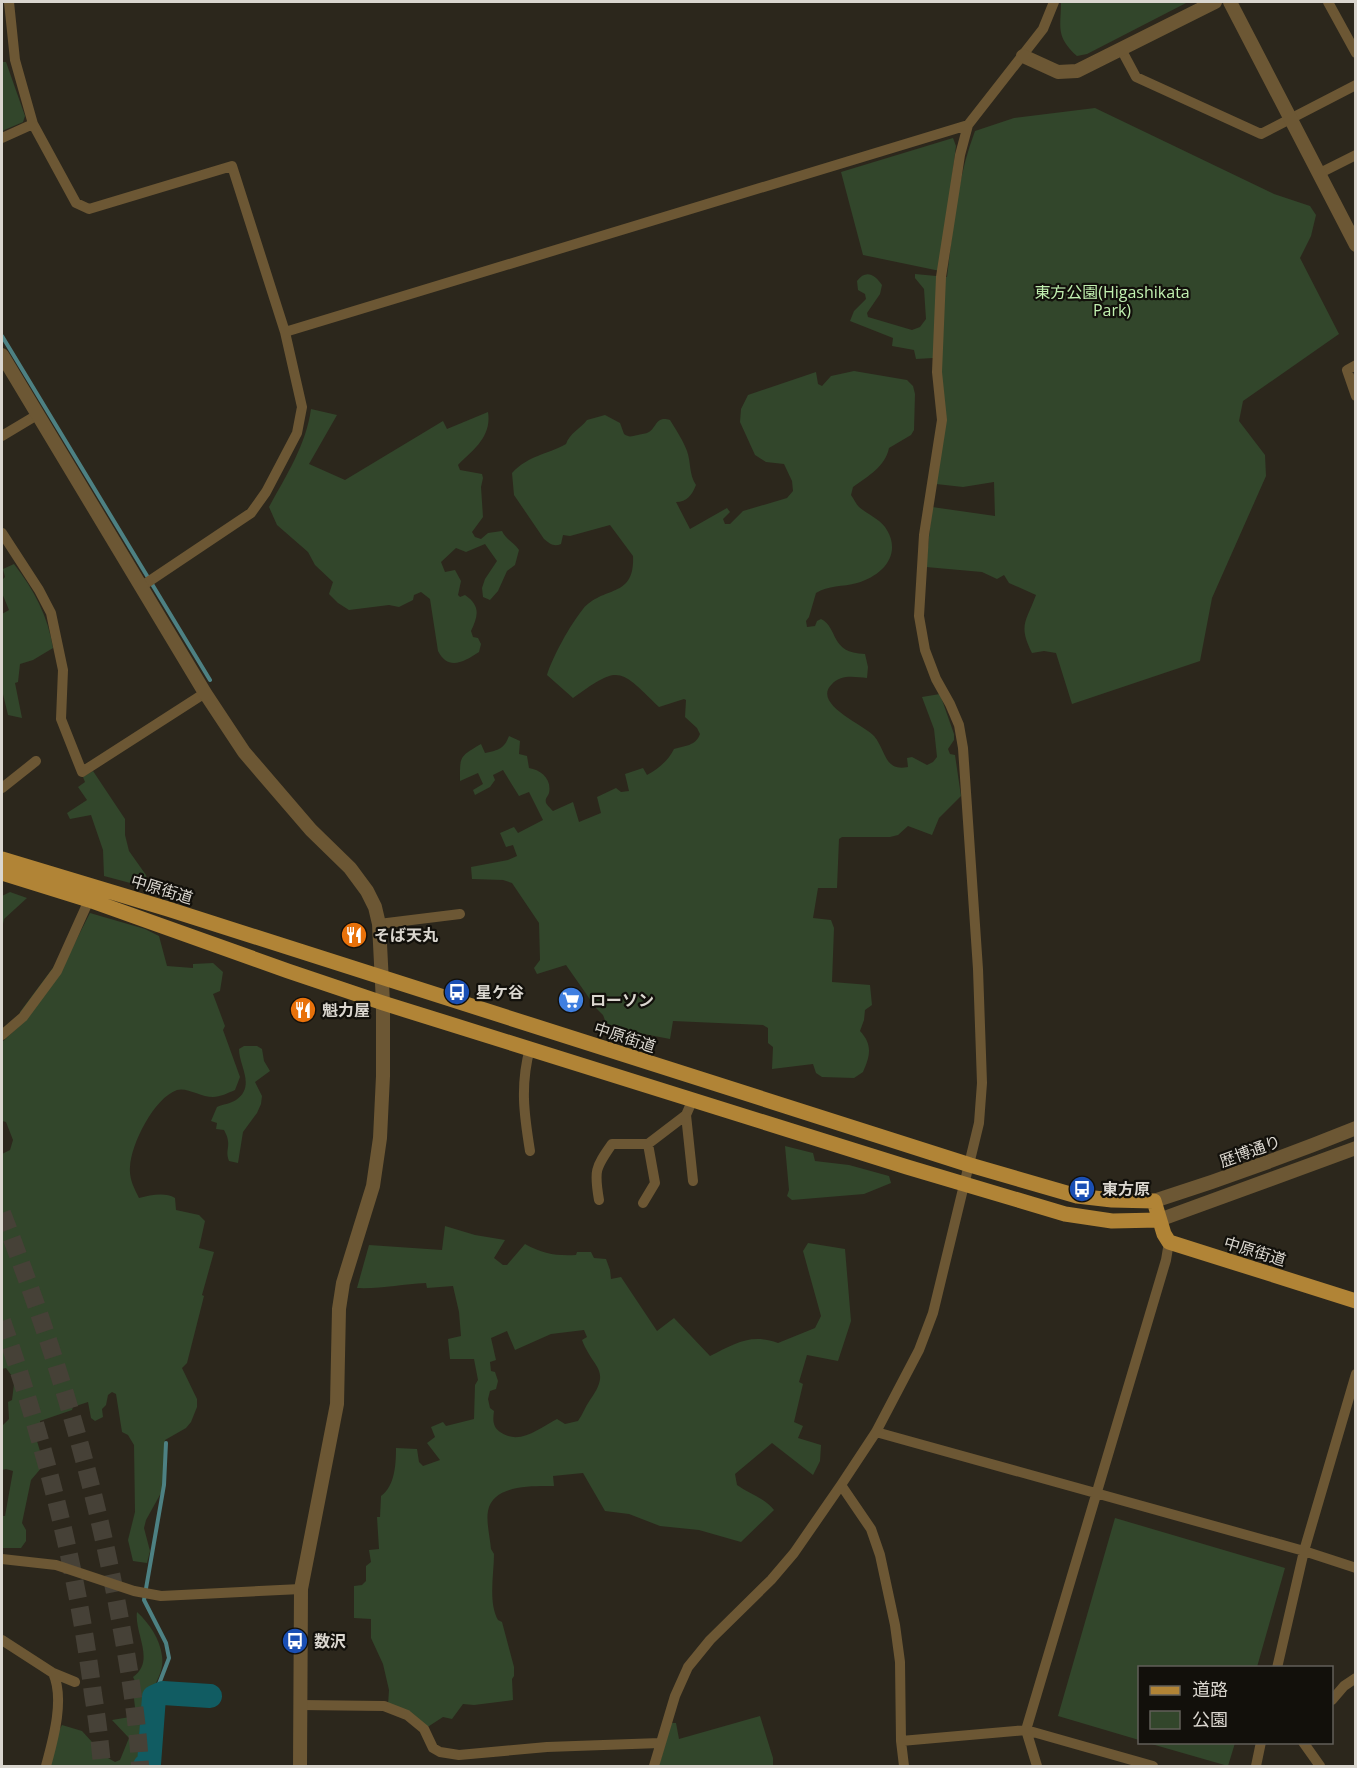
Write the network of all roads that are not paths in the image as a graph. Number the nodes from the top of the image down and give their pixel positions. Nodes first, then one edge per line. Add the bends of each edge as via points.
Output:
1 (9, 2) edge
2 (1053, 2) edge
3 (1215, 2) edge
4 (1230, 2) edge
5 (1328, 2) edge
6 (1122, 49) junction
7 (1356, 53) edge
8 (1023, 56) junction
9 (1356, 85) edge
10 (1290, 119) junction
11 (33, 124) junction
12 (968, 125) junction
13 (2, 138) edge
14 (1356, 154) edge
15 (1318, 174) junction
16 (1356, 245) edge
17 (285, 332) junction
18 (2, 355) edge
19 (1356, 365) edge
20 (1356, 396) edge
21 (37, 415) junction
22 (2, 436) edge
23 (2, 533) edge
24 (142, 586) junction
25 (205, 693) junction
26 (36, 761) dead end
27 (2, 788) edge
28 (2, 859) edge
29 (2, 873) edge
30 (89, 900) junction
31 (460, 914) dead end
32 (379, 924) junction
33 (382, 977) junction
34 (383, 1003) junction
35 (2, 1035) edge
36 (530, 1048) junction
37 (693, 1099) junction
38 (686, 1115) junction
39 (1356, 1128) edge
40 (648, 1144) junction
41 (1356, 1148) edge
42 (530, 1151) dead end
43 (970, 1166) junction
44 (693, 1181) dead end
45 (965, 1183) junction
46 (598, 1200) dead end
47 (1154, 1201) junction
48 (643, 1203) dead end
49 (1159, 1220) junction
50 (1169, 1242) junction
51 (1356, 1301) edge
52 (1356, 1374) edge
53 (876, 1432) junction
54 (841, 1485) junction
55 (1098, 1494) junction
56 (1304, 1551) junction
57 (2, 1559) edge
58 (1356, 1568) edge
59 (301, 1589) junction
60 (2, 1640) edge
61 (1277, 1666) edge
62 (53, 1673) junction
63 (1356, 1678) edge
64 (75, 1682) dead end
65 (1333, 1699) edge
66 (301, 1705) junction
67 (1026, 1730) junction
68 (901, 1740) junction
69 (660, 1743) junction
70 (1261, 1744) edge
71 (1304, 1744) edge
72 (46, 1767) edge
73 (300, 1767) edge
74 (654, 1767) edge
75 (904, 1767) edge
76 (1037, 1767) edge
77 (1153, 1767) edge
78 (1256, 1767) edge
79 (1320, 1767) edge

1 - 11 street via 15,60
2 - 8 street via 1044,29
3 - 6 street
4 - 10 street
5 - 7 street
6 - 8 street via 1077,71 1058,72
6 - 10 street via 1136,77 1261,134
8 - 12 street
9 - 10 street
10 - 15 street
11 - 13 street
11 - 17 street via 76,203 89,209 232,166
12 - 17 street
12 - 43 street via 941,277 937,372 942,420 924,535 919,616 925,650 951,704 963,748 982,1083
14 - 15 street
15 - 16 street
17 - 24 street via 302,407 297,433 266,492 240,522
18 - 21 street
19 - 20 street via 1347,369
21 - 22 street
21 - 24 street
23 - 25 street via 51,613 63,670 61,718 82,772
24 - 25 street
25 - 32 street via 244,752 311,830 350,868 367,891
26 - 27 street
28 - 33 main road, 中原街道
29 - 30 main road, 中原街道
30 - 34 main road, 中原街道
30 - 35 street via 57,971 23,1017
31 - 32 street
32 - 33 street
33 - 34 street
33 - 43 main road, 中原街道
34 - 36 main road, 中原街道
34 - 59 street via 383,1076 375,1177 343,1283 337,1404
36 - 37 main road, 中原街道
36 - 42 street via 524,1071 524,1115
37 - 38 street
37 - 45 main road, 中原街道
38 - 40 street
38 - 44 street
39 - 47 street, 歴博通り via 1227,1178
40 - 46 street via 612,1144 599,1161 595,1176
40 - 48 street via 655,1184
41 - 49 street, 歴博通り
43 - 45 street
43 - 47 main road, 中原街道 via 1077,1196
45 - 49 main road, 中原街道 via 1065,1214 1112,1221
45 - 53 street via 933,1313 919,1350
47 - 49 main road
49 - 50 main road
50 - 51 main road, 中原街道
50 - 55 street
52 - 56 street
53 - 54 street
53 - 55 street
54 - 68 street via 871,1529 880,1555 900,1662
54 - 69 street via 771,1580 710,1640 688,1668
55 - 56 street
55 - 67 street
56 - 58 street
56 - 61 street
57 - 59 street via 56,1565 161,1596
59 - 66 street
60 - 62 street
62 - 64 street
62 - 72 street via 57,1681 56,1726
63 - 65 street
66 - 69 street via 384,1706 407,1715 424,1729 433,1748 459,1755
66 - 73 street
67 - 68 street
67 - 76 street
67 - 77 street
68 - 75 street
69 - 74 street
70 - 78 street
71 - 79 street

